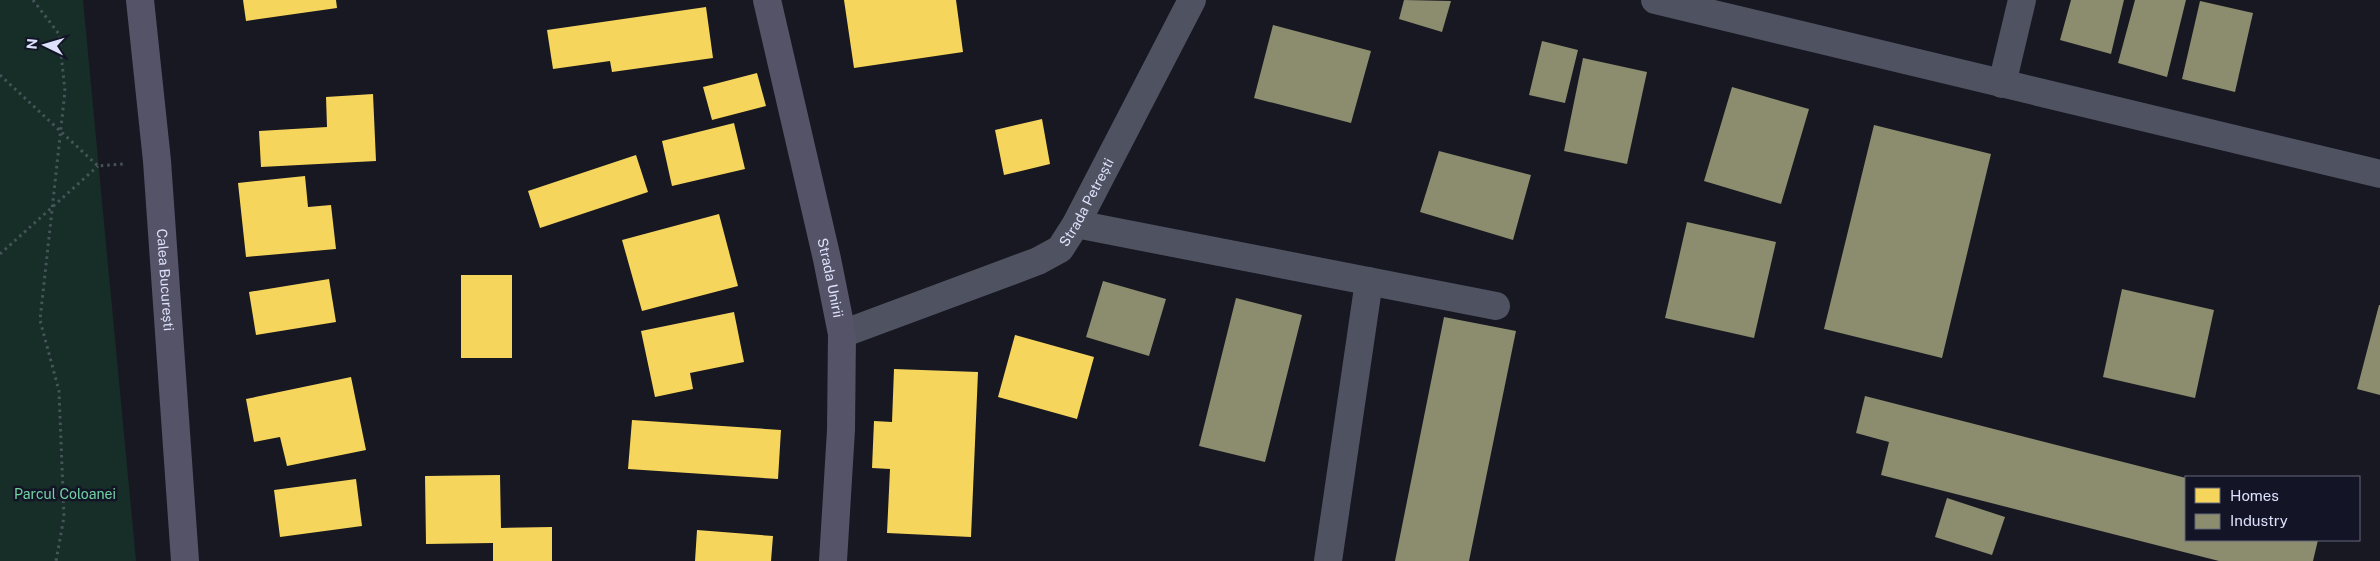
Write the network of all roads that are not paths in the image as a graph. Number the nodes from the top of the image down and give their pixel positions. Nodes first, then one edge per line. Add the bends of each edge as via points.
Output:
1 (140, 0) edge
2 (767, 0) edge
3 (1192, 0) edge
4 (1655, 0) edge
5 (2022, 0) edge
6 (2002, 84) junction
7 (2380, 174) edge
8 (1076, 224) junction
9 (1369, 281) junction
10 (1496, 306) dead end
11 (842, 334) junction
12 (185, 561) edge
13 (833, 561) edge
14 (1328, 561) edge

1 - 12 main road, Calea București via 156,161
2 - 11 main road, Strada Unirii
3 - 8 street, Strada Petrești
4 - 6 street
5 - 6 street
6 - 7 street
8 - 9 street
8 - 11 street, Strada Petrești via 1060,249 1038,261
9 - 10 street
9 - 14 street
11 - 13 main road, Strada Unirii via 841,430

